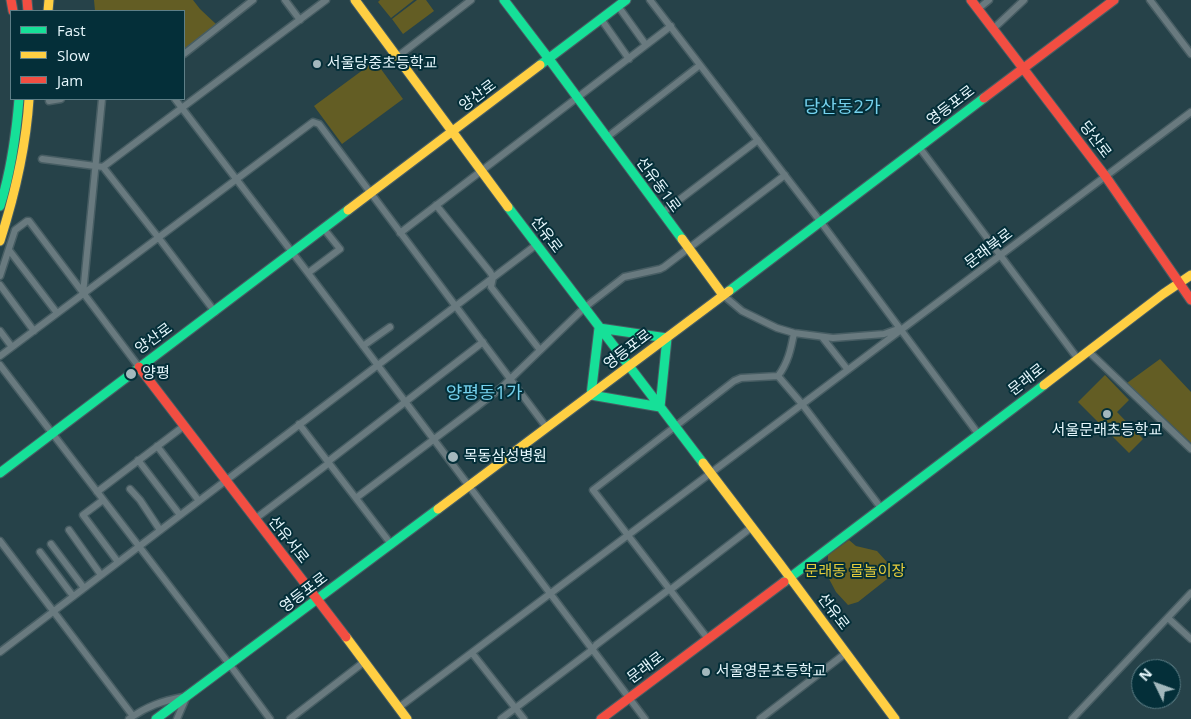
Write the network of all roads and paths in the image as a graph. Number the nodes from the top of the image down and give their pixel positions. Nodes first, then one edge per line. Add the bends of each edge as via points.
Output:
1 (253, 0) edge
2 (285, 0) edge
3 (326, 0) edge
4 (355, 0) edge
5 (471, 0) edge
6 (504, 0) edge
7 (626, 0) edge
8 (650, 0) edge
9 (971, 0) edge
10 (989, 0) edge
11 (1024, 0) edge
12 (1114, 0) edge
13 (1150, 0) edge
14 (618, 6) junction
15 (978, 9) junction
16 (601, 19) junction
17 (300, 20) junction
18 (671, 26) junction
19 (993, 29) junction
20 (646, 45) junction
21 (185, 53) edge
22 (1191, 54) edge
23 (398, 57) junction
24 (549, 59) junction
25 (629, 59) junction
26 (700, 64) junction
27 (1023, 68) junction
28 (577, 98) junction
29 (19, 100) edge
30 (30, 100) edge
31 (33, 100) edge
32 (54, 100) edge
33 (102, 100) edge
34 (176, 100) edge
35 (49, 101) dead end
36 (182, 108) junction
37 (1191, 112) edge
38 (28, 119) junction
39 (453, 132) junction
40 (606, 138) junction
41 (758, 140) junction
42 (919, 146) junction
43 (42, 159) dead end
44 (100, 167) junction
45 (481, 171) junction
46 (785, 175) junction
47 (1106, 177) junction
48 (236, 178) junction
49 (371, 194) junction
50 (436, 205) junction
51 (0, 206) edge
52 (662, 213) junction
53 (820, 222) junction
54 (324, 229) junction
55 (400, 233) junction
56 (158, 237) junction
57 (0, 241) edge
58 (536, 245) junction
59 (689, 248) junction
60 (9, 250) junction
61 (293, 252) junction
62 (1001, 256) junction
63 (308, 273) junction
64 (1191, 275) edge
65 (0, 276) edge
66 (494, 277) junction
67 (1179, 283) junction
68 (0, 285) edge
69 (83, 294) junction
70 (723, 295) junction
71 (1191, 300) edge
72 (455, 306) junction
73 (584, 308) junction
74 (214, 312) junction
75 (57, 314) junction
76 (390, 327) dead end
77 (599, 328) junction
78 (901, 330) junction
79 (0, 331) edge
80 (34, 331) junction
81 (794, 333) junction
82 (822, 337) junction
83 (667, 338) junction
84 (483, 342) junction
85 (363, 346) junction
86 (12, 347) junction
87 (540, 350) junction
88 (1088, 350) junction
89 (0, 356) edge
90 (1078, 358) junction
91 (0, 364) edge
92 (378, 365) junction
93 (139, 367) junction
94 (629, 367) junction
95 (848, 370) junction
96 (6, 373) junction
97 (778, 376) junction
98 (0, 377) edge
99 (510, 379) junction
100 (591, 395) junction
101 (406, 402) junction
102 (802, 404) junction
103 (660, 407) junction
104 (300, 424) junction
105 (184, 426) junction
106 (675, 427) junction
107 (547, 428) junction
108 (52, 434) junction
109 (979, 435) junction
110 (434, 440) junction
111 (157, 446) junction
112 (1191, 449) edge
113 (138, 460) junction
114 (329, 463) junction
115 (0, 473) edge
116 (710, 473) junction
117 (226, 481) junction
118 (469, 486) junction
119 (130, 489) dead end
120 (97, 492) junction
121 (356, 498) junction
122 (103, 500) junction
123 (199, 501) junction
124 (881, 508) junction
125 (180, 515) junction
126 (255, 519) junction
127 (752, 527) junction
128 (69, 530) dead end
129 (160, 530) junction
130 (628, 536) junction
131 (0, 541) edge
132 (51, 544) dead end
133 (391, 544) junction
134 (139, 546) junction
135 (40, 552) dead end
136 (118, 562) junction
137 (101, 575) junction
138 (790, 577) junction
139 (84, 588) junction
140 (670, 590) junction
141 (1191, 593) edge
142 (550, 594) junction
143 (74, 596) junction
144 (318, 600) junction
145 (53, 611) junction
146 (1168, 618) junction
147 (708, 638) junction
148 (1191, 639) edge
149 (592, 650) junction
150 (0, 652) edge
151 (472, 653) junction
152 (846, 653) junction
153 (364, 662) junction
154 (230, 665) junction
155 (187, 696) junction
156 (629, 698) junction
157 (398, 708) junction
158 (516, 708) junction
159 (131, 718) edge
160 (764, 718) edge
161 (156, 719) edge
162 (178, 719) edge
163 (270, 719) edge
164 (290, 719) edge
165 (407, 719) edge
166 (501, 719) edge
167 (524, 719) edge
168 (601, 719) edge
169 (644, 719) edge
170 (896, 719) edge
171 (1072, 719) edge

1 - 21 street
2 - 17 street
3 - 17 street
4 - 23 main road, 선유로
5 - 23 street
6 - 24 main road, 선유동1로
7 - 14 main road, 양산로
8 - 18 street
9 - 15 main road, 당산로
10 - 15 street
11 - 19 street
12 - 27 main road, 영등포로
13 - 22 street
14 - 16 main road, 양산로
14 - 20 street
15 - 19 main road, 당산로
16 - 24 main road, 양산로
16 - 25 street
17 - 36 street
18 - 20 street
18 - 26 street
19 - 27 main road, 당산로
20 - 25 street
23 - 39 main road, 선유로
24 - 28 main road, 선유동1로
24 - 39 main road, 양산로
25 - 28 street
26 - 40 street
26 - 41 street
27 - 42 main road, 영등포로
27 - 47 main road, 당산로
28 - 40 main road, 선유동1로
28 - 45 street
29 - 51 main road via 11,163
30 - 38 main road
31 - 38 main road
32 - 35 street
33 - 44 street
34 - 36 street
36 - 44 street
36 - 48 street
37 - 47 street, 문래북로
38 - 57 main road via 22,161
39 - 45 main road, 선유로
39 - 49 main road, 양산로
40 - 52 main road, 선유동1로
41 - 46 street
41 - 52 street
42 - 53 main road, 영등포로
42 - 62 street
43 - 44 street
44 - 56 street
44 - 69 street
45 - 50 street
45 - 58 main road, 선유로
46 - 53 street
46 - 59 street
47 - 62 street, 문래북로
47 - 67 main road, 당산로
48 - 49 street via 315,122
48 - 56 street
48 - 61 street
49 - 54 main road, 양산로
49 - 55 street
50 - 55 street
50 - 66 street
52 - 59 main road, 선유동1로
53 - 70 main road, 영등포로
53 - 78 street
54 - 61 main road, 양산로
54 - 63 street via 340,249
55 - 72 street
56 - 69 street
56 - 74 street
58 - 66 street
58 - 73 main road, 선유로
59 - 70 main road, 선유동1로
59 - 73 street via 660,269 624,277
60 - 65 street
60 - 69 street, 선유서로 via 15,230 29,221
60 - 75 street
61 - 63 street
61 - 74 main road, 양산로
62 - 78 street, 문래북로
62 - 90 street
63 - 85 street
64 - 67 main road, 문래로
66 - 72 street
66 - 87 street via 491,287
67 - 71 main road, 당산로
67 - 88 main road, 문래로
68 - 80 street
69 - 75 street
69 - 93 street, 선유서로
70 - 81 street via 755,318
70 - 83 main road, 영등포로
72 - 84 street
72 - 92 street
73 - 77 main road, 선유로
73 - 87 street
74 - 93 main road, 양산로
75 - 80 street
76 - 85 street
77 - 83 main road
77 - 94 main road, 선유로
77 - 100 main road
78 - 82 street
78 - 95 street, 문래북로
78 - 109 street
79 - 86 street
80 - 86 street
81 - 82 street
81 - 97 street via 791,350
82 - 95 street
83 - 94 main road, 영등포로
83 - 103 main road
84 - 99 street
84 - 101 street
85 - 92 street
86 - 89 street
87 - 99 street
88 - 90 main road, 문래로
88 - 112 street
90 - 109 main road, 문래로
91 - 96 street
92 - 101 street
92 - 104 street
93 - 105 main road, 선유서로
93 - 108 main road, 양산로
94 - 100 main road, 영등포로
94 - 103 main road, 선유로
95 - 102 street, 문래북로
96 - 98 street
96 - 108 street
97 - 102 street
97 - 106 street via 734,381
99 - 107 street
99 - 110 street
100 - 103 main road
100 - 107 main road, 영등포로
101 - 110 street
101 - 114 street
102 - 116 street, 문래북로
102 - 124 street
103 - 106 main road, 선유로
104 - 114 street
104 - 117 street
105 - 111 street
105 - 117 main road, 선유서로
106 - 116 main road, 선유로
106 - 130 street via 593,490
107 - 118 main road, 영등포로
108 - 115 main road, 양산로
108 - 120 street
109 - 124 main road, 문래로
110 - 118 street
110 - 121 street
111 - 113 street
111 - 123 street
113 - 120 street
113 - 125 street
114 - 121 street
114 - 126 street
116 - 127 main road, 선유로
116 - 130 street, 문래북로
117 - 123 street
117 - 126 main road, 선유서로
118 - 133 main road, 영등포로
118 - 142 street
119 - 129 street
120 - 122 street
121 - 133 street
122 - 134 street
122 - 136 street via 83,515
123 - 125 street
124 - 138 main road, 문래로
125 - 129 street
126 - 144 main road, 선유서로
127 - 138 main road, 선유로
127 - 140 street
128 - 137 street
129 - 134 street
130 - 140 street
130 - 142 street, 문래북로
131 - 145 street
132 - 139 street
133 - 144 main road, 영등포로
134 - 136 street
134 - 154 street
135 - 143 street
136 - 137 street
137 - 139 street
138 - 147 main road, 문래로
138 - 152 main road, 선유로
139 - 143 street
140 - 147 street
140 - 149 street
141 - 146 street
142 - 149 street
142 - 151 street, 문래북로
143 - 145 street
144 - 153 main road, 선유서로
144 - 154 main road, 영등포로
145 - 150 street
145 - 159 street
146 - 148 street
146 - 171 street
147 - 156 main road, 문래로
149 - 156 street
149 - 158 street
151 - 157 street, 문래북로
151 - 158 street
152 - 160 street
152 - 170 main road, 선유로
153 - 157 main road, 선유서로
153 - 164 street
154 - 155 main road, 영등포로
154 - 163 street
155 - 159 street via 156,703
155 - 161 main road, 영등포로
155 - 162 street
156 - 168 main road, 문래로
156 - 169 street
157 - 165 main road, 선유서로
158 - 166 street
158 - 167 street

